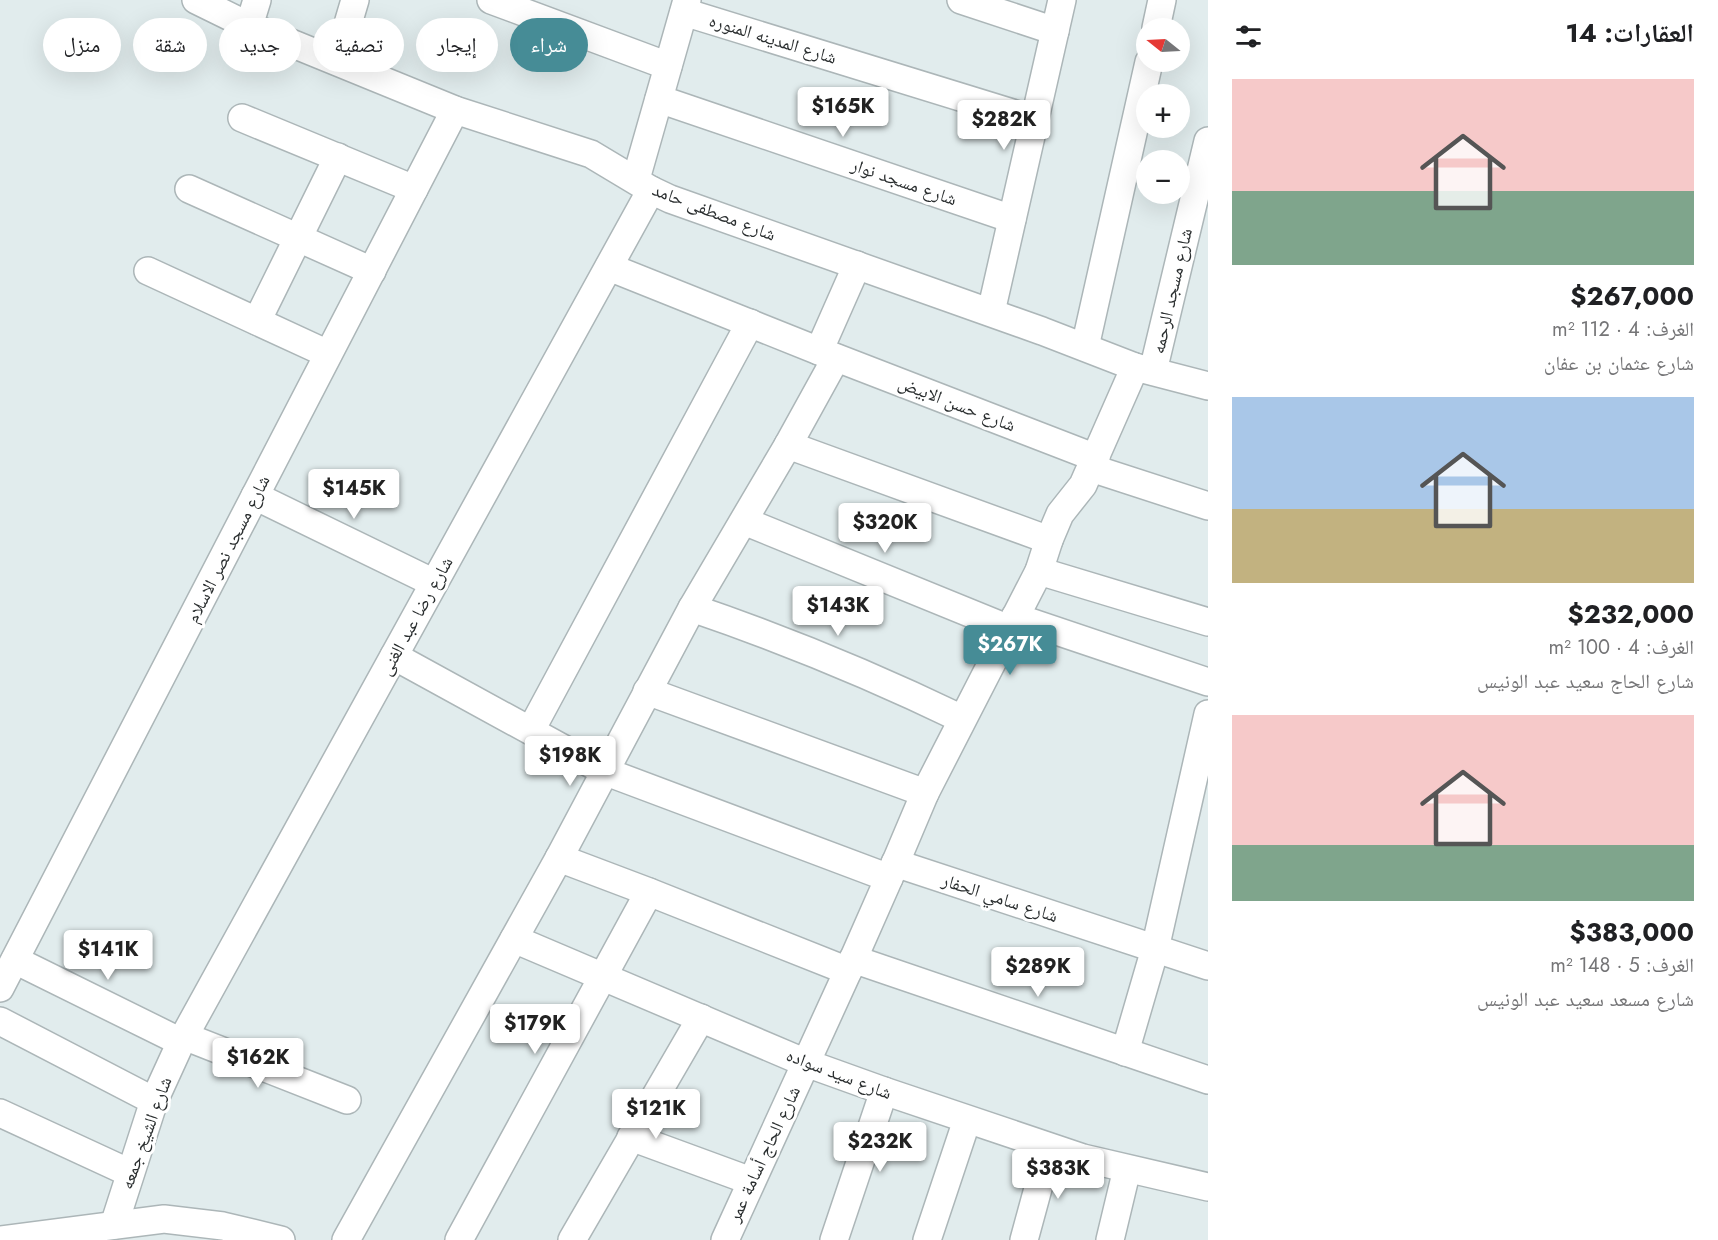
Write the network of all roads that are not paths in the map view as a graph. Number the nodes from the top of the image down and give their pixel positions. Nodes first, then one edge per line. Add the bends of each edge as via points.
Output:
1 (196, 0) edge
2 (257, 0) edge
3 (354, 0) edge
4 (491, 0) edge
5 (961, 0) edge
6 (1062, 0) edge
7 (1162, 0) edge
8 (686, 6) edge
9 (233, 18) edge
10 (251, 18) edge
11 (349, 18) edge
12 (1158, 18) edge
13 (1055, 31) junction
14 (668, 66) junction
15 (363, 72) edge
16 (1147, 72) edge
17 (659, 99) junction
18 (455, 110) junction
19 (242, 118) dead end
20 (1035, 120) junction
21 (1208, 141) edge
22 (338, 157) junction
23 (644, 185) junction
24 (189, 189) dead end
25 (414, 189) junction
26 (1012, 219) junction
27 (299, 238) junction
28 (857, 265) junction
29 (609, 267) junction
30 (148, 271) dead end
31 (372, 271) junction
32 (991, 312) junction
33 (257, 321) junction
34 (750, 323) junction
35 (1085, 347) junction
36 (328, 354) junction
37 (827, 354) junction
38 (1144, 369) junction
39 (1208, 386) edge
40 (788, 445) junction
41 (1093, 463) junction
42 (255, 496) junction
43 (1208, 506) edge
44 (744, 521) junction
45 (1049, 540) junction
46 (1039, 571) junction
47 (434, 583) junction
48 (692, 608) junction
49 (1208, 622) edge
50 (1012, 623) junction
51 (394, 656) junction
52 (1208, 682) edge
53 (647, 691) junction
54 (1208, 714) edge
55 (962, 718) junction
56 (531, 730) junction
57 (604, 771) junction
58 (925, 793) junction
59 (559, 858) junction
60 (892, 870) junction
61 (649, 892) junction
62 (514, 939) junction
63 (1155, 948) junction
64 (15, 960) junction
65 (851, 965) junction
66 (1208, 966) edge
67 (603, 977) junction
68 (0, 988) edge
69 (700, 1018) junction
70 (0, 1020) edge
71 (183, 1039) junction
72 (1125, 1052) junction
73 (806, 1062) junction
74 (1208, 1080) edge
75 (884, 1091) junction
76 (347, 1100) dead end
77 (154, 1101) junction
78 (0, 1113) edge
79 (967, 1120) junction
80 (632, 1137) junction
81 (1049, 1148) junction
82 (1127, 1169) junction
83 (130, 1173) junction
84 (751, 1181) junction
85 (1208, 1187) edge
86 (114, 1225) junction
87 (220, 1233) edge
88 (0, 1239) edge
89 (281, 1240) edge
90 (346, 1240) edge
91 (459, 1240) edge
92 (572, 1240) edge
93 (725, 1240) edge
94 (834, 1240) edge
95 (927, 1240) edge
96 (1024, 1240) edge
97 (1110, 1240) edge

1 - 9 street, شارع مصطفى حامد
2 - 10 street
3 - 11 street
4 - 14 street
5 - 13 street
6 - 13 street
7 - 12 street
8 - 14 street, شارع رضا عبد الغنى
8 - 20 street, شارع المدينه المنوره
13 - 20 street
14 - 17 street, شارع رضا عبد الغنى
15 - 18 street, شارع مصطفى حامد
16 - 35 street
17 - 23 street, شارع رضا عبد الغنى
17 - 26 street, شارع مسجد نوار
18 - 23 street, شارع مصطفى حامد via 591,154
18 - 25 street, شارع مسجد نصر الاسلام
19 - 22 street
20 - 26 street
21 - 38 street, شارع مسجد الرحمه
22 - 25 street
22 - 27 street
23 - 28 street, شارع مصطفى حامد via 670,199
23 - 29 street, شارع رضا عبد الغنى
24 - 27 street
25 - 31 street, شارع مسجد نصر الاسلام
26 - 32 street
27 - 31 street
27 - 33 street
28 - 32 street, شارع مصطفى حامد
28 - 37 street
29 - 34 street, شارع حسن الابيض
29 - 47 street, شارع رضا عبد الغنى
30 - 33 street
31 - 36 street, شارع مسجد نصر الاسلام
32 - 35 street, شارع مصطفى حامد
33 - 36 street
34 - 37 street, شارع حسن الابيض
34 - 56 street
35 - 38 street, شارع مصطفى حامد
36 - 42 street, شارع مسجد نصر الاسلام
37 - 40 street
37 - 41 street, شارع حسن الابيض
38 - 39 street, شارع مصطفى حامد
38 - 41 street, شارع مسجد الرحمه
40 - 44 street
40 - 45 street
41 - 43 street, شارع حسن الابيض
41 - 45 street, شارع مسجد الرحمه via 1077,494 1060,514
42 - 47 street
42 - 64 street, شارع مسجد نصر الاسلام
44 - 48 street
44 - 50 street
45 - 46 street, شارع مسجد الرحمه
46 - 49 street
46 - 50 street, شارع مسجد الرحمه
47 - 51 street, شارع رضا عبد الغنى
48 - 53 street
48 - 55 street via 827,657
50 - 52 street
50 - 55 street, شارع الحاج أسامة عمر
51 - 56 street, شارع سامي الحفار
51 - 71 street, شارع رضا عبد الغنى
53 - 57 street
53 - 58 street
54 - 63 street
55 - 58 street, شارع الحاج أسامة عمر
56 - 57 street, شارع سامي الحفار
57 - 59 street
57 - 60 street, شارع سامي الحفار
58 - 60 street, شارع الحاج أسامة عمر
59 - 61 street
59 - 62 street
60 - 63 street, شارع سامي الحفار
60 - 65 street, شارع الحاج أسامة عمر
61 - 65 street
61 - 67 street
62 - 67 street, شارع سيد سواده
62 - 90 street
63 - 66 street, شارع سامي الحفار
63 - 72 street
64 - 68 street, شارع مسجد نصر الاسلام
64 - 71 street
65 - 72 street
65 - 73 street, شارع الحاج أسامة عمر
67 - 69 street, شارع سيد سواده
67 - 91 street
69 - 73 street, شارع سيد سواده
69 - 80 street
70 - 77 street
71 - 76 street
71 - 77 street, شارع الشيخ جمعه
72 - 74 street
73 - 75 street, شارع سيد سواده
73 - 84 street, شارع الحاج أسامة عمر
75 - 79 street, شارع سيد سواده
75 - 94 street
77 - 83 street, شارع الشيخ جمعه
78 - 83 street
79 - 81 street, شارع سيد سواده
79 - 95 street
80 - 84 street
80 - 92 street
81 - 82 street, شارع سيد سواده
81 - 96 street
82 - 85 street, شارع سيد سواده
82 - 97 street
83 - 86 street, شارع الشيخ جمعه
84 - 93 street, شارع الحاج أسامة عمر
86 - 87 street via 164,1219
86 - 88 street
87 - 89 street

